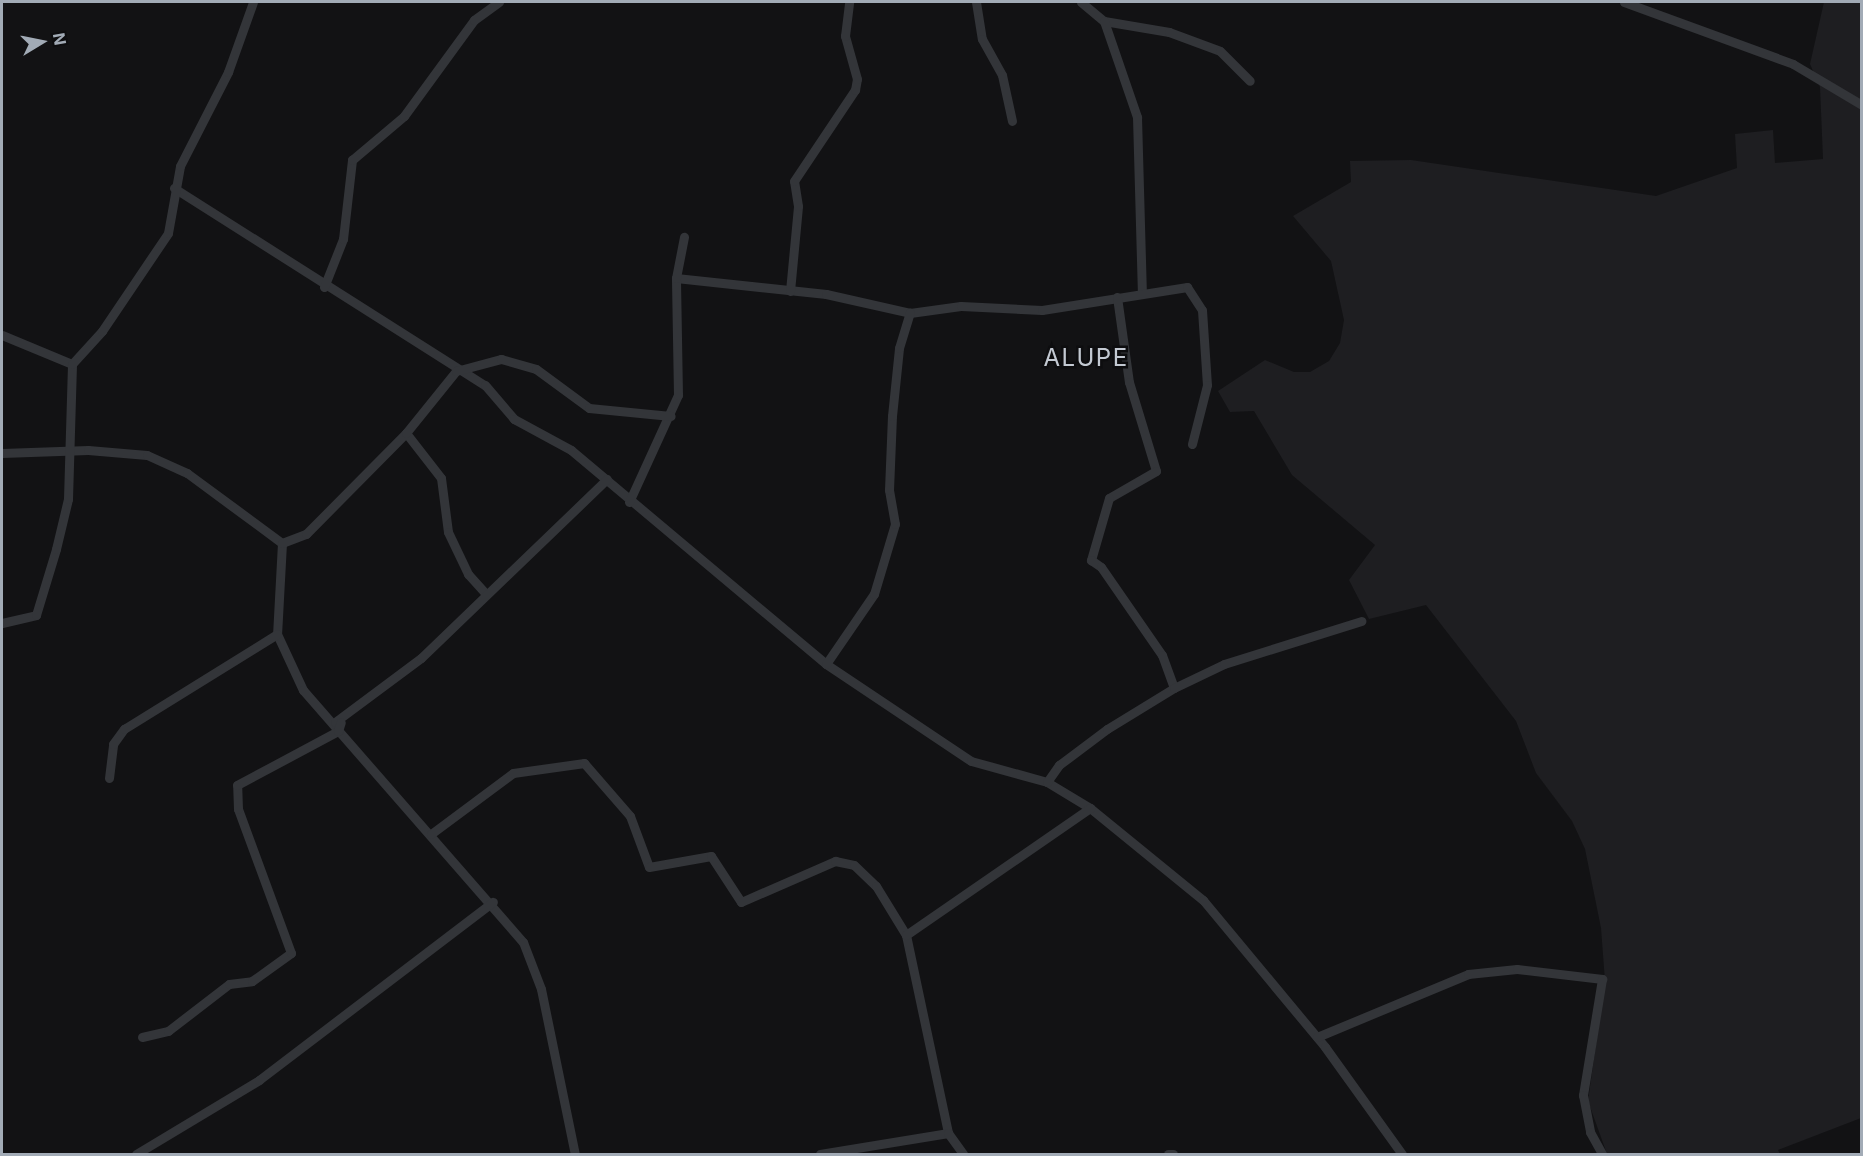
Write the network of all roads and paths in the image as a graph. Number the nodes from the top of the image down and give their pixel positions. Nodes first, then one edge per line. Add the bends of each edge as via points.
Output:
1 (253, 2) edge
2 (499, 2) edge
3 (849, 2) edge
4 (976, 2) edge
5 (1081, 2) edge
6 (1624, 2) edge
7 (1104, 21) junction
8 (1250, 81) dead end
9 (1862, 105) edge
10 (1012, 121) dead end
11 (174, 188) junction
12 (684, 237) dead end
13 (676, 278) junction
14 (324, 287) junction
15 (790, 291) junction
16 (1142, 291) junction
17 (1118, 297) junction
18 (910, 313) junction
19 (2, 335) edge
20 (72, 364) junction
21 (456, 370) junction
22 (671, 416) junction
23 (406, 433) junction
24 (1192, 444) dead end
25 (68, 452) junction
26 (2, 453) edge
27 (607, 479) junction
28 (629, 502) junction
29 (282, 543) junction
30 (486, 594) junction
31 (1361, 621) dead end
32 (2, 623) edge
33 (277, 633) junction
34 (826, 664) junction
35 (1174, 688) junction
36 (339, 726) junction
37 (109, 778) dead end
38 (1047, 782) junction
39 (1090, 808) junction
40 (431, 834) junction
41 (493, 902) junction
42 (906, 935) junction
43 (142, 1036) dead end
44 (1317, 1037) junction
45 (948, 1133) junction
46 (136, 1155) edge
47 (575, 1155) edge
48 (820, 1155) edge
49 (963, 1155) edge
50 (1168, 1155) edge
51 (1173, 1155) edge
52 (1402, 1155) edge
53 (1602, 1155) edge

1 - 11 street via 228,72
2 - 14 street via 474,20 404,116 352,160 343,239
3 - 15 street via 845,36 857,79 855,90 794,182 798,206
4 - 10 street via 982,39 1002,75
5 - 7 street
6 - 9 street via 1793,64
7 - 8 street via 1169,32 1220,51
7 - 16 street via 1137,117
11 - 14 street
11 - 20 street via 168,233 156,257
12 - 13 street
13 - 15 street
13 - 22 street via 678,382
14 - 21 street
15 - 18 street
16 - 17 street
16 - 24 street via 1187,286 1202,310 1207,385
17 - 18 street via 1042,310 961,306
17 - 35 street via 1129,382 1155,471 1109,498 1090,560 1101,567 1162,655
18 - 34 street via 899,348 892,416 889,490 896,524 874,594
19 - 20 street
20 - 25 street
21 - 22 street via 501,358 536,369 589,408
21 - 23 street
21 - 27 street via 485,386 514,419 571,450
22 - 28 street
23 - 29 street via 306,534
23 - 30 street via 441,478 448,532 468,574
25 - 26 street
25 - 29 street via 147,455 187,473
25 - 32 street via 68,499 36,615
27 - 28 street
27 - 30 street
28 - 34 street
29 - 33 street
30 - 36 street via 421,658
31 - 35 street via 1224,664
33 - 36 street via 303,690 327,723
33 - 37 street via 124,729 112,744
34 - 38 street via 971,761
35 - 38 street via 1107,729 1059,765
36 - 40 street
36 - 43 street via 237,785 238,809 291,953 252,981 229,984 168,1031
38 - 39 street
39 - 42 street
39 - 44 street via 1203,900
40 - 41 street
40 - 42 street via 513,773 584,763 630,816 649,867 711,856 741,902 844,861 876,886
41 - 46 street via 259,1080
41 - 47 street via 523,942 541,989
42 - 45 street
44 - 52 street
44 - 53 street via 1468,974 1517,969 1602,980 1583,1095 1590,1132
45 - 48 street
45 - 49 street
50 - 51 street

